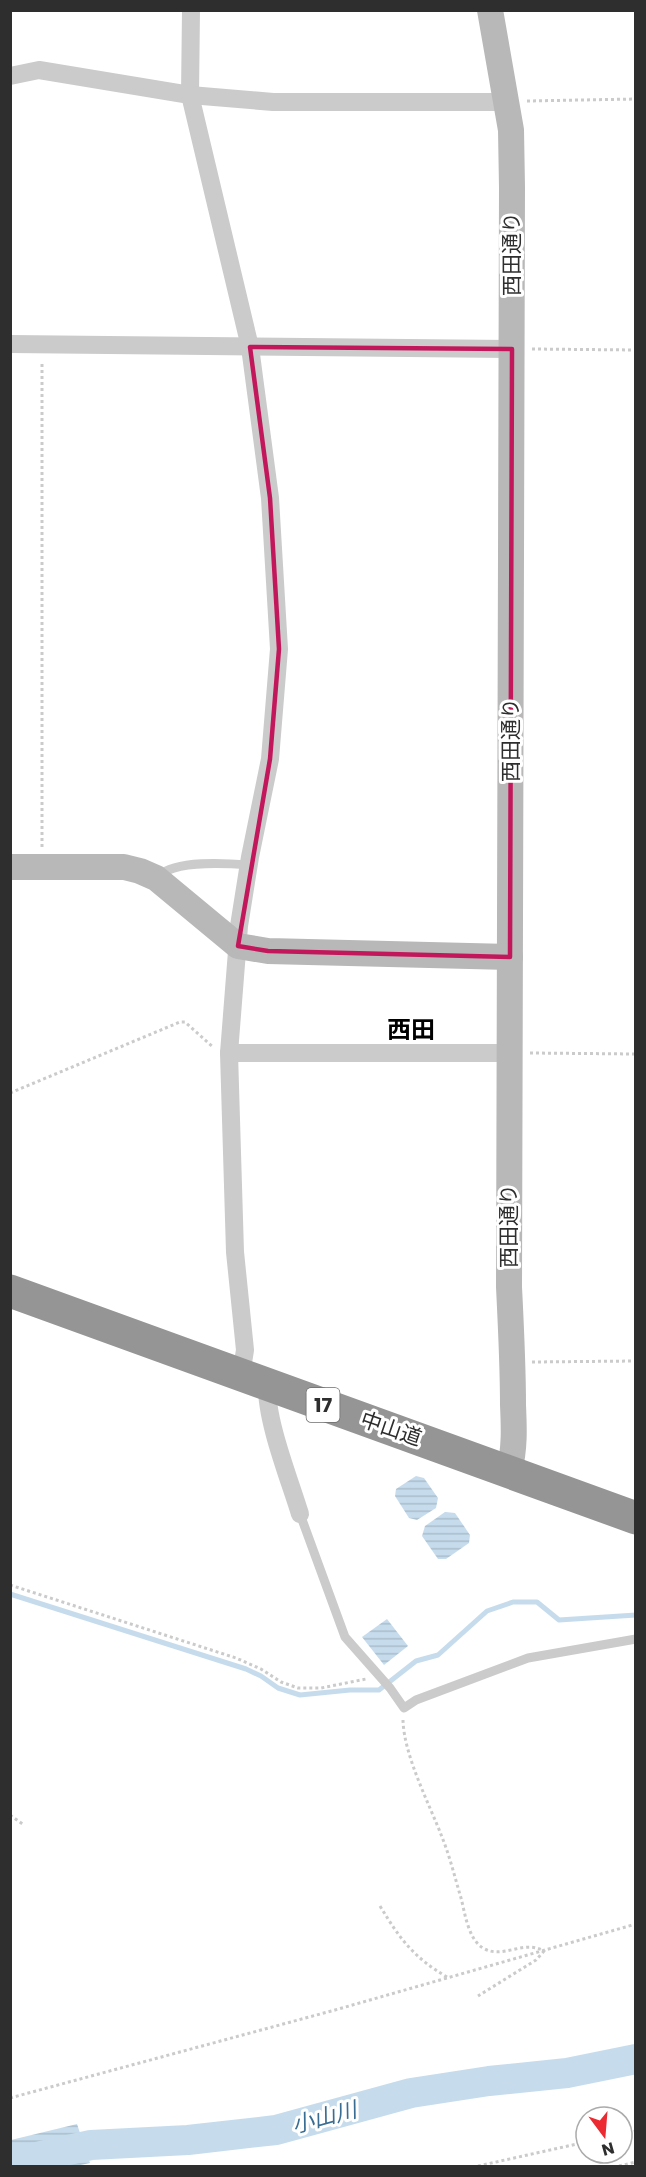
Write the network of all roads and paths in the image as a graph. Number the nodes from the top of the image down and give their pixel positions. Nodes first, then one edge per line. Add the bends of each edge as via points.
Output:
1 (191, 10) edge
2 (490, 10) edge
3 (10, 76) edge
4 (190, 95) junction
5 (636, 99) edge
6 (507, 102) junction
7 (10, 344) edge
8 (42, 344) junction
9 (250, 346) junction
10 (512, 349) junction
11 (636, 350) edge
12 (249, 865) junction
13 (10, 867) edge
14 (42, 867) junction
15 (156, 878) junction
16 (238, 946) junction
17 (510, 957) junction
18 (229, 1053) junction
19 (510, 1053) junction
20 (636, 1054) edge
21 (10, 1093) edge
22 (10, 1291) edge
23 (513, 1361) junction
24 (636, 1361) edge
25 (254, 1380) junction
26 (509, 1471) junction
27 (300, 1514) joint
28 (636, 1518) edge
29 (10, 1585) edge
30 (636, 1639) edge
31 (384, 1681) junction
32 (404, 1708) junction
33 (10, 1815) edge
34 (24, 1825) dead end
35 (380, 1906) dead end
36 (636, 1924) edge
37 (544, 1951) junction
38 (449, 1978) junction
39 (478, 1996) dead end
40 (10, 2098) edge
41 (574, 2145) edge
42 (636, 2162) edge
43 (478, 2166) edge
44 (619, 2166) edge

1 - 4 street
2 - 6 street, 西田通り
3 - 4 street via 39,70
4 - 6 street via 273,102
4 - 9 street
5 - 6 path
6 - 10 street, 西田通り via 511,130
7 - 8 street
8 - 9 street
8 - 14 path
9 - 10 street
9 - 12 street via 270,498 279,649 270,759
10 - 11 path
10 - 17 street, 西田通り
12 - 15 lane via 172,868
12 - 16 street
13 - 14 street
14 - 15 street via 124,867
15 - 16 street
16 - 17 street via 268,951
16 - 18 street
17 - 19 street, 西田通り
18 - 19 street
18 - 21 path via 217,1051 185,1022 180,1022
18 - 25 street via 235,1252 245,1350
19 - 20 path
19 - 23 street, 西田通り via 508,1287
22 - 25 highway, 中山道 / 17
23 - 24 path
23 - 26 street, 西田通り via 514,1440
25 - 26 highway, 中山道 / 17
25 - 27 street via 266,1398
26 - 28 highway, 中山道 / 17
27 - 31 lane via 345,1637
29 - 31 path via 236,1658 298,1688
30 - 32 lane via 528,1658
31 - 32 lane
32 - 37 path via 403,1732 444,1841 471,1934 482,1947 497,1952 530,1945
33 - 34 path
35 - 38 path via 400,1940
36 - 37 path
37 - 38 path
37 - 39 path
38 - 40 path
41 - 43 path
42 - 44 path

